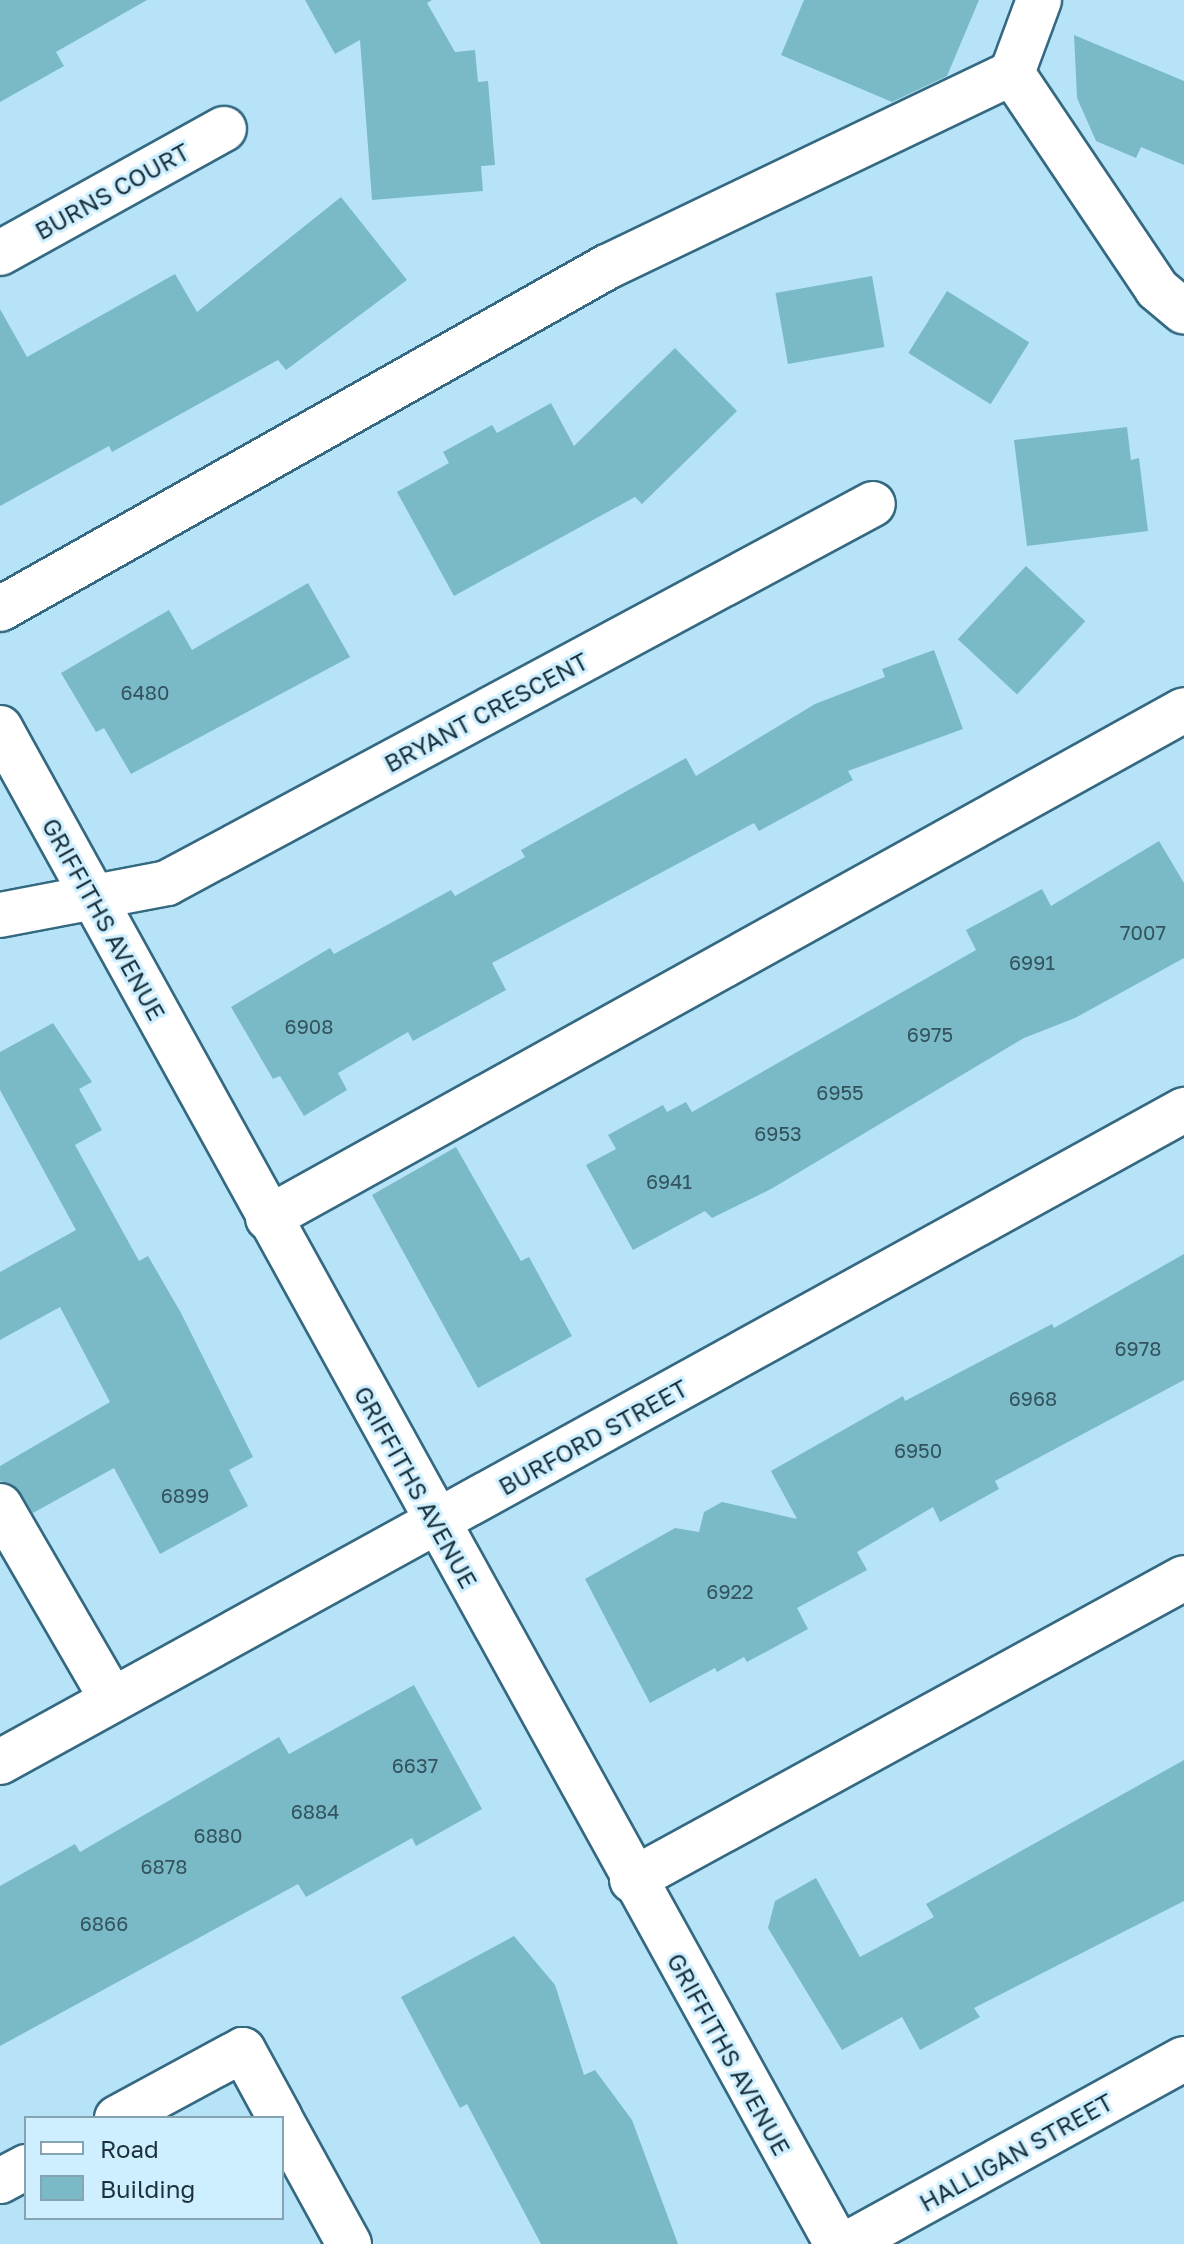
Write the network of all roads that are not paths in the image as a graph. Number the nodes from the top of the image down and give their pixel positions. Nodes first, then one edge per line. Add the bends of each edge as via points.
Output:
1 (1039, 0) edge
2 (1012, 73) junction
3 (224, 129) dead end
4 (0, 253) edge
5 (1184, 312) edge
6 (873, 504) dead end
7 (0, 609) edge
8 (1184, 710) edge
9 (0, 728) edge
10 (92, 898) junction
11 (0, 915) edge
12 (1184, 1110) edge
13 (268, 1218) junction
14 (0, 1506) edge
15 (436, 1524) junction
16 (1184, 1578) edge
17 (112, 1699) junction
18 (0, 1762) edge
19 (632, 1880) junction
20 (1184, 2059) edge
21 (121, 2116) edge
22 (279, 2116) edge
23 (284, 2125) edge
24 (24, 2168) edge
25 (0, 2181) edge
26 (349, 2244) edge
27 (837, 2244) edge
28 (847, 2244) edge

1 - 2 street
2 - 5 street via 1157,289
2 - 7 street via 607,267
3 - 4 street, BURNS COURT
6 - 10 street, BRYANT CRESCENT via 167,883
8 - 13 street
9 - 10 street, GRIFFITHS AVENUE
10 - 11 street, BRYANT CRESCENT
10 - 13 street, GRIFFITHS AVENUE
12 - 15 street, BURFORD STREET
13 - 15 street, GRIFFITHS AVENUE
14 - 17 street
15 - 17 street, BURFORD STREET
15 - 19 street, GRIFFITHS AVENUE
16 - 19 street
17 - 18 street, BURFORD STREET
19 - 27 street, GRIFFITHS AVENUE
20 - 28 street, HALLIGAN STREET
21 - 22 street via 243,2050
23 - 26 street
24 - 25 street

